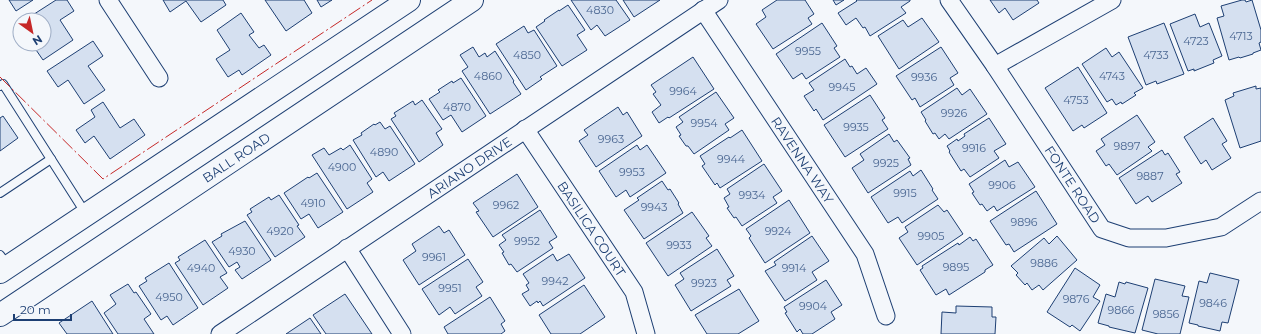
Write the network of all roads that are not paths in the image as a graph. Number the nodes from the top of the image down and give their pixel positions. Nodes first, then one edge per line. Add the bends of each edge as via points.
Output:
1 (108, 0) edge
2 (408, 0) edge
3 (472, 0) edge
4 (719, 0) edge
5 (949, 0) edge
6 (1112, 0) edge
7 (703, 10) junction
8 (995, 66) junction
9 (159, 78) dead end
10 (0, 86) edge
11 (525, 129) junction
12 (51, 159) junction
13 (0, 193) edge
14 (1261, 201) edge
15 (86, 215) junction
16 (347, 248) junction
17 (3, 265) edge
18 (0, 315) edge
19 (886, 316) dead end
20 (220, 334) edge
21 (402, 334) edge
22 (646, 334) edge

1 - 9 street
2 - 15 main road
3 - 18 main road, BALL ROAD
4 - 7 street, ARIANO DRIVE
5 - 8 street, FONTE ROAD
6 - 8 street
7 - 11 street, ARIANO DRIVE
7 - 19 street, RAVENNA WAY via 865,254
8 - 14 street, FONTE ROAD via 1102,229 1129,238 1166,238 1221,226
10 - 12 lane via 3,84
11 - 16 street, ARIANO DRIVE
11 - 22 street, BASILICA COURT via 634,292
12 - 13 lane
12 - 15 lane
15 - 17 main road
16 - 20 street, ARIANO DRIVE
16 - 21 street

